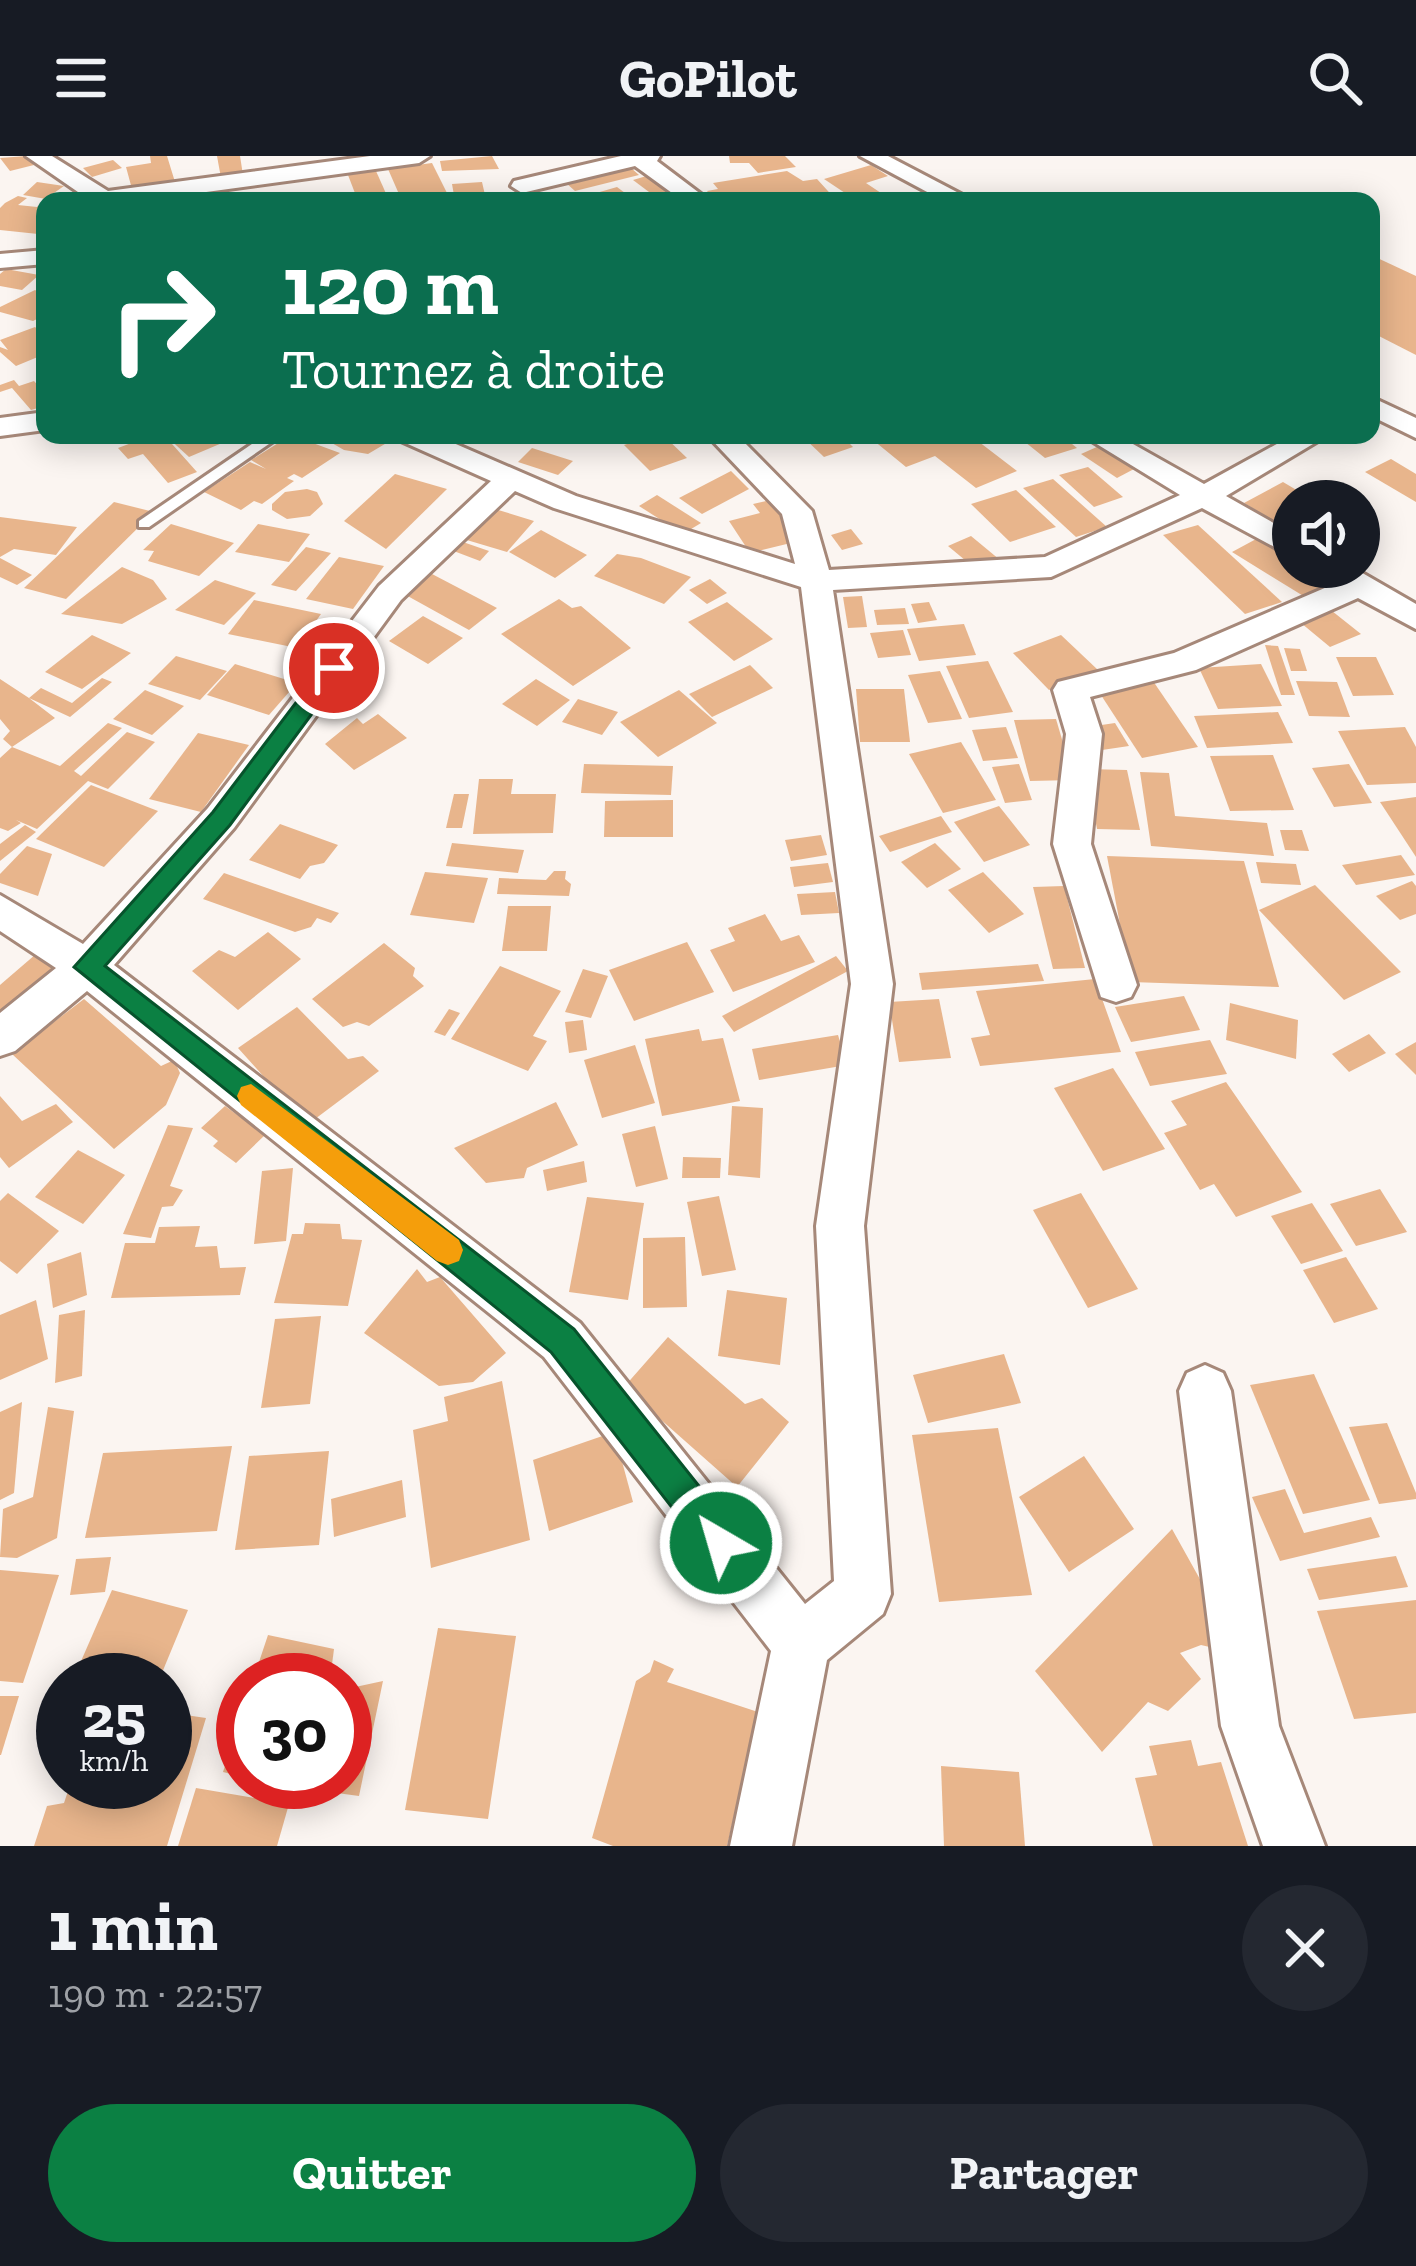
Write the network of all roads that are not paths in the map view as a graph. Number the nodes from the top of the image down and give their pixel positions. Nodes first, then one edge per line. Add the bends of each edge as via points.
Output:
1 (37, 156) edge
2 (419, 156) edge
3 (508, 156) edge
4 (872, 156) edge
5 (644, 157) edge
6 (93, 192) edge
7 (162, 192) edge
8 (525, 192) edge
9 (528, 192) edge
10 (687, 192) edge
11 (944, 192) edge
12 (36, 258) edge
13 (0, 261) edge
14 (1380, 410) edge
15 (36, 422) edge
16 (0, 427) edge
17 (1416, 429) edge
18 (262, 444) edge
19 (432, 444) edge
20 (731, 444) edge
21 (1112, 444) edge
22 (1298, 444) edge
23 (511, 478) junction
24 (1203, 496) junction
25 (144, 524) dead end
26 (1272, 535) edge
27 (816, 581) junction
28 (1322, 588) edge
29 (1365, 588) edge
30 (1416, 618) edge
31 (0, 911) edge
32 (87, 967) junction
33 (1116, 986) dead end
34 (0, 1037) edge
35 (1205, 1391) dead end
36 (801, 1644) junction
37 (761, 1846) edge
38 (1294, 1846) edge

1 - 6 street
2 - 7 street
3 - 8 street
4 - 11 street
5 - 9 street
5 - 10 street
12 - 13 street
14 - 17 street
15 - 16 street
18 - 25 lane
19 - 23 street
20 - 27 street via 797,511
21 - 24 street
22 - 24 street
23 - 27 street
23 - 32 street via 390,593 221,818
24 - 26 street
24 - 27 street via 1052,567
27 - 36 street via 872,984 840,1226 863,1594
28 - 33 street via 1184,662 1070,690 1084,734 1072,844
29 - 30 street
31 - 32 street
32 - 34 street
32 - 36 street via 562,1340
35 - 38 street via 1250,1726
36 - 37 street

